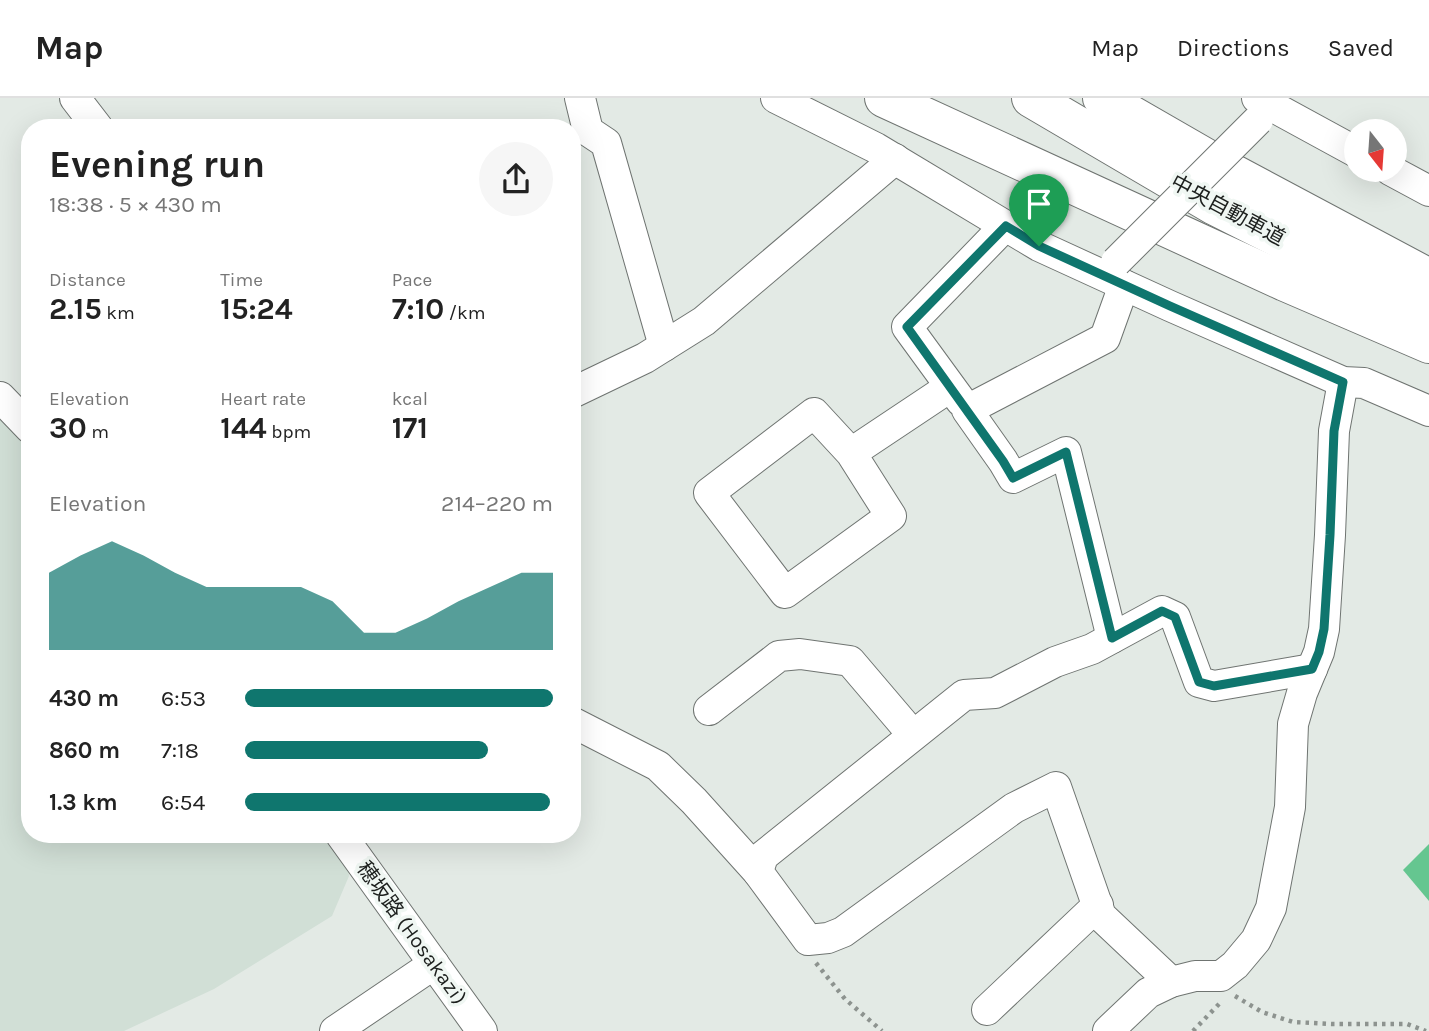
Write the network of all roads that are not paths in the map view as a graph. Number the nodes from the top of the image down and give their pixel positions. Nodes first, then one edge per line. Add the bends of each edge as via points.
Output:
1 (75, 98) edge
2 (580, 98) edge
3 (776, 98) edge
4 (884, 98) edge
5 (1031, 98) edge
6 (1102, 98) edge
7 (1146, 98) edge
8 (1265, 104) edge
9 (91, 119) edge
10 (1344, 146) edge
11 (895, 159) junction
12 (1407, 179) edge
13 (1429, 191) edge
14 (1006, 226) junction
15 (1420, 273) edge
16 (1114, 274) junction
17 (1429, 314) edge
18 (1429, 344) edge
19 (664, 346) junction
20 (1343, 382) junction
21 (581, 389) edge
22 (0, 397) edge
23 (959, 398) junction
24 (1429, 411) edge
25 (21, 419) edge
26 (851, 453) junction
27 (1112, 638) junction
28 (1312, 669) junction
29 (709, 710) dead end
30 (581, 727) edge
31 (913, 735) junction
32 (347, 843) edge
33 (758, 872) junction
34 (1098, 905) junction
35 (434, 964) junction
36 (1171, 982) junction
37 (988, 1010) dead end
38 (335, 1031) edge
39 (482, 1031) edge
40 (1108, 1031) edge

1 - 9 street
2 - 19 street via 588,131 606,143
3 - 11 street
4 - 18 highway
5 - 17 highway, 中央自動車道 via 1215,206
6 - 15 highway, 中央自動車道
7 - 15 highway
8 - 10 street
8 - 16 street, bridge
11 - 14 street
11 - 19 street via 704,321
12 - 13 street
14 - 16 street via 1039,246
14 - 23 street via 907,327
16 - 20 street
16 - 23 street via 1105,338
19 - 21 street
20 - 24 street via 1364,383
20 - 28 street via 1334,431 1324,629
22 - 25 street
23 - 26 street
23 - 27 street via 1013,478 1066,452
26 - 26 street via 891,516 785,593 709,493 814,413
27 - 28 street via 1162,611 1175,617 1199,682 1214,686
27 - 31 street via 995,692 964,695
28 - 36 street via 1293,724 1290,807 1271,908 1256,940 1236,965 1220,976
29 - 31 street via 779,656 800,654 850,661
30 - 33 street via 658,766
31 - 33 street via 763,856
32 - 35 street, 穂坂路 (Hosakazi)
33 - 34 street via 808,940 828,938 843,932 1014,808 1056,787
34 - 36 street via 1101,916
34 - 37 street
35 - 38 street
35 - 39 street, 穂坂路 (Hosakazi)
36 - 40 street via 1147,993

